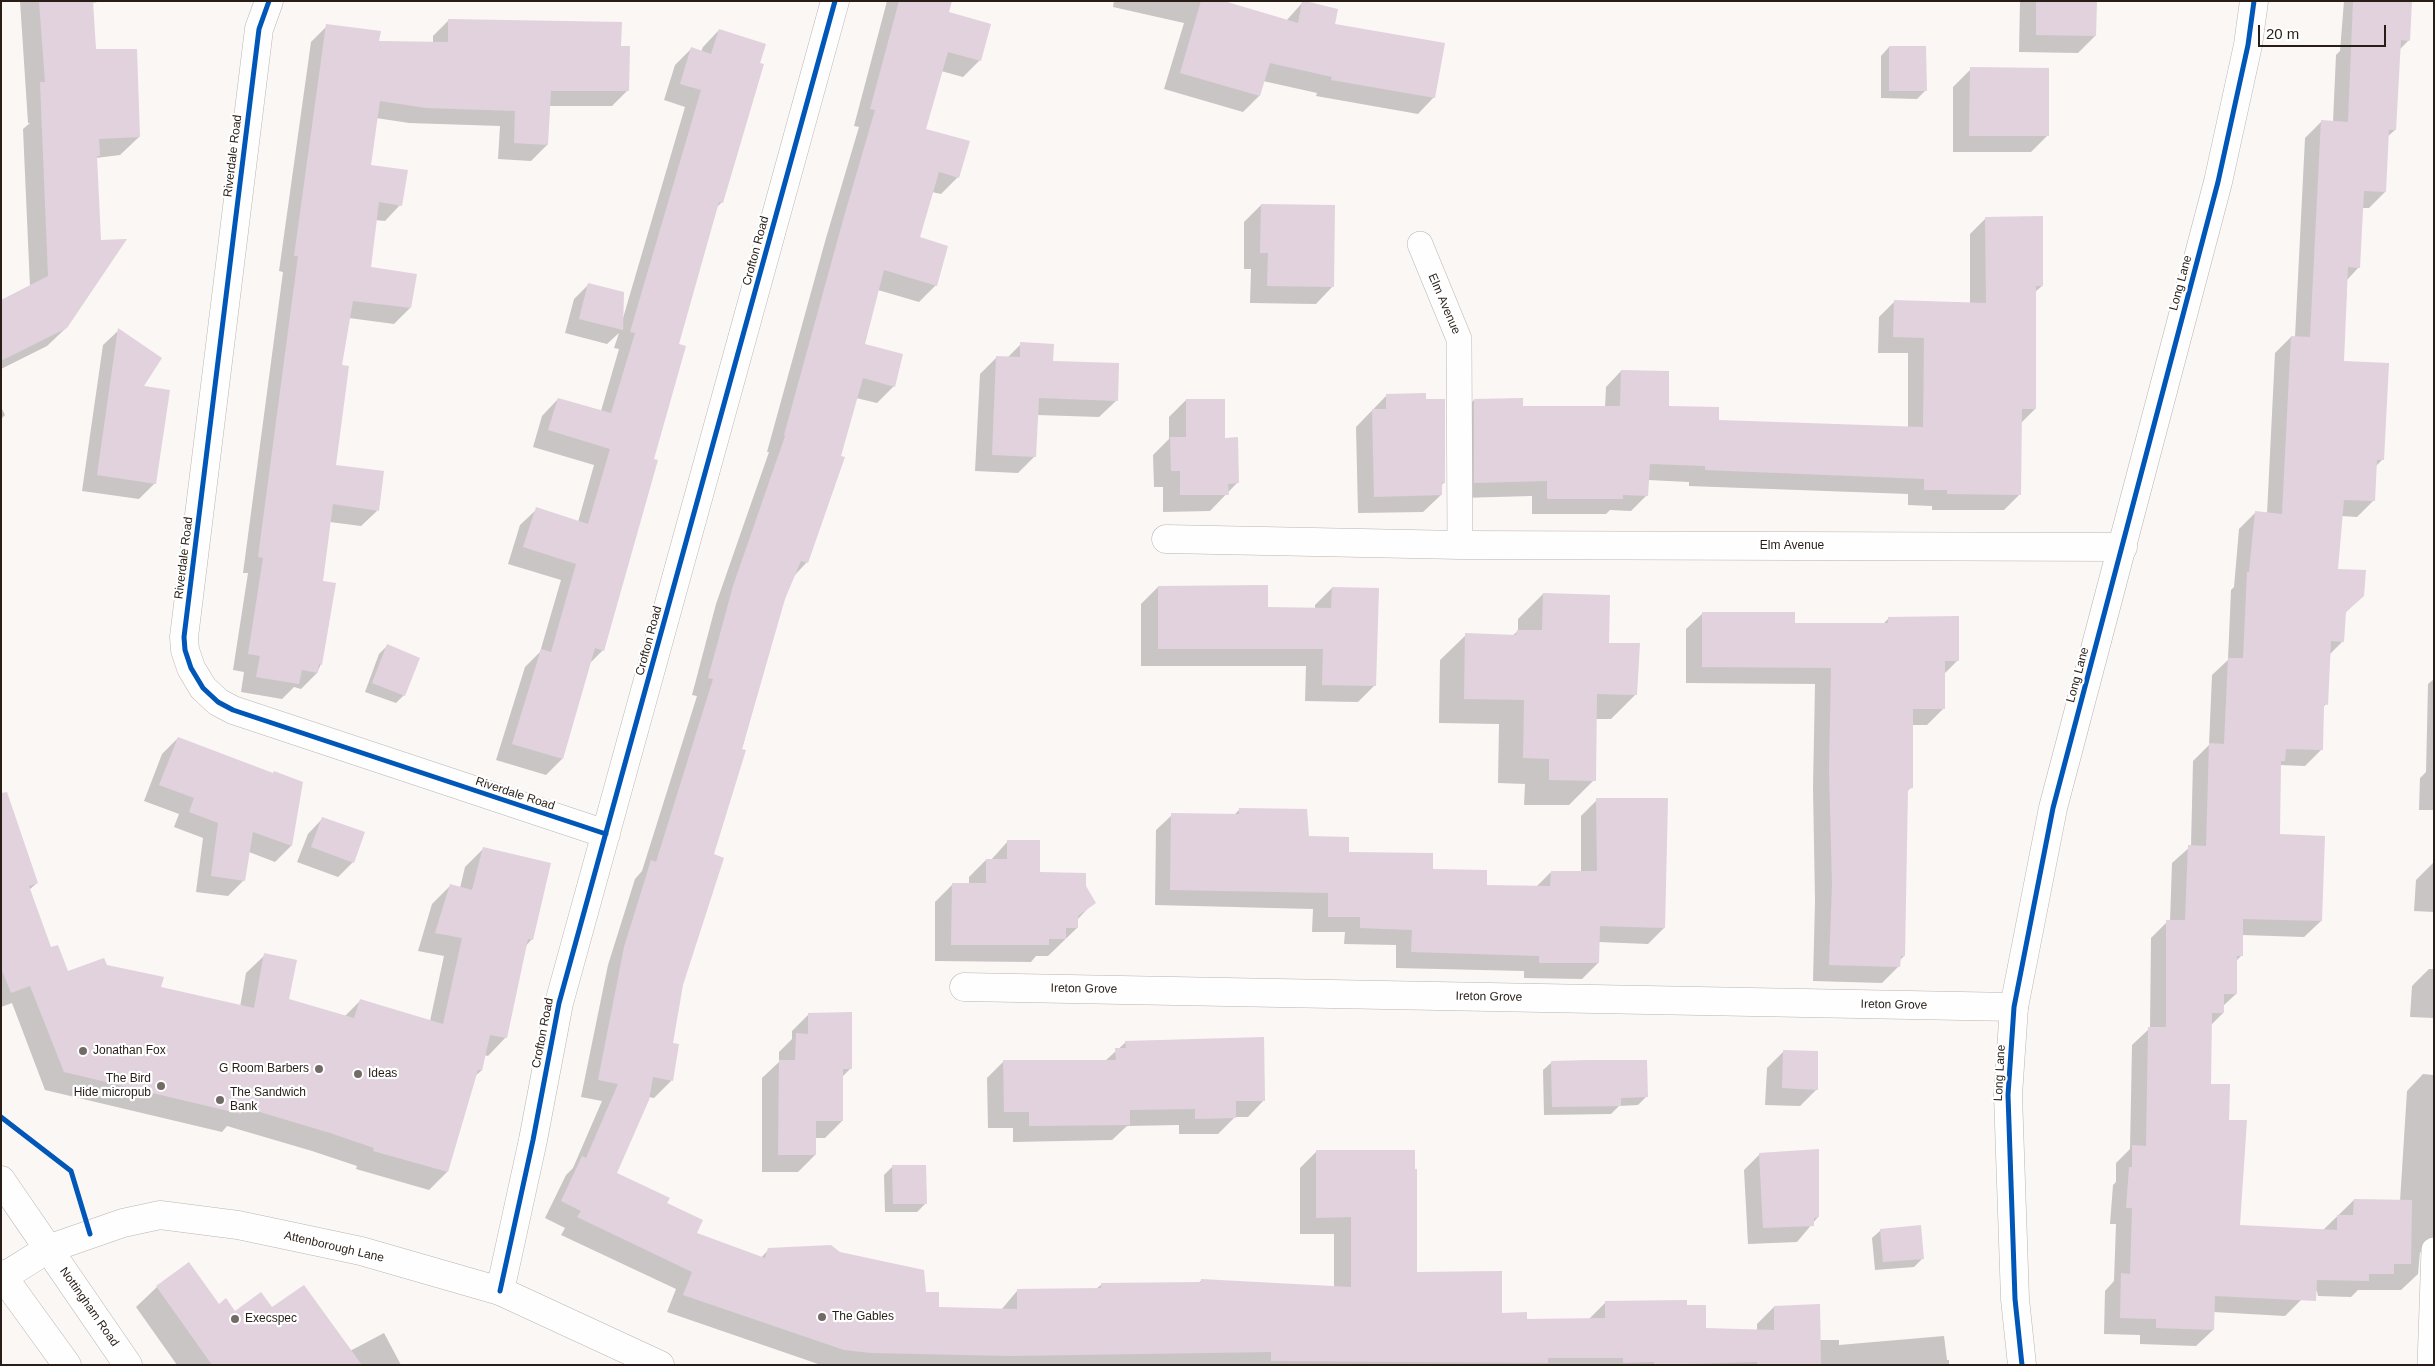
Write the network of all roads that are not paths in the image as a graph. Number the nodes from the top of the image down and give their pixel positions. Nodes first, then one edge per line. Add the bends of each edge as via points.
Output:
1 (269, 1) edge
2 (835, 1) edge
3 (2254, 1) edge
4 (1420, 244) dead end
5 (1166, 539) dead end
6 (1460, 545) junction
7 (2123, 547) junction
8 (606, 834) junction
9 (964, 987) dead end
10 (2014, 1007) junction
11 (1, 1180) edge
12 (48, 1249) junction
13 (2434, 1250) edge
14 (2, 1275) edge
15 (500, 1291) junction
16 (67, 1365) edge
17 (128, 1365) edge
18 (660, 1365) edge
19 (2022, 1365) edge
20 (2430, 1365) edge

1 - 8 street, Riverdale Road via 259,29 186,627 185,650 191,668 203,688 233,710
2 - 8 street, Crofton Road
3 - 7 street, Long Lane via 2248,45 2218,182
4 - 6 lane, Elm Avenue via 1459,339
5 - 6 street, Elm Avenue
6 - 7 street, Elm Avenue
7 - 10 street, Long Lane via 2052,808
8 - 15 street, Crofton Road via 559,1003
9 - 10 street, Ireton Grove
10 - 19 street, Long Lane via 2008,1095 2015,1299
11 - 12 street, Nottingham Road
12 - 14 street, Attenborough Lane
12 - 15 street, Attenborough Lane via 123,1223 160,1215 238,1225 361,1251
12 - 17 street, Nottingham Road
13 - 20 lane
14 - 16 street
15 - 18 street, Attenborough Lane

